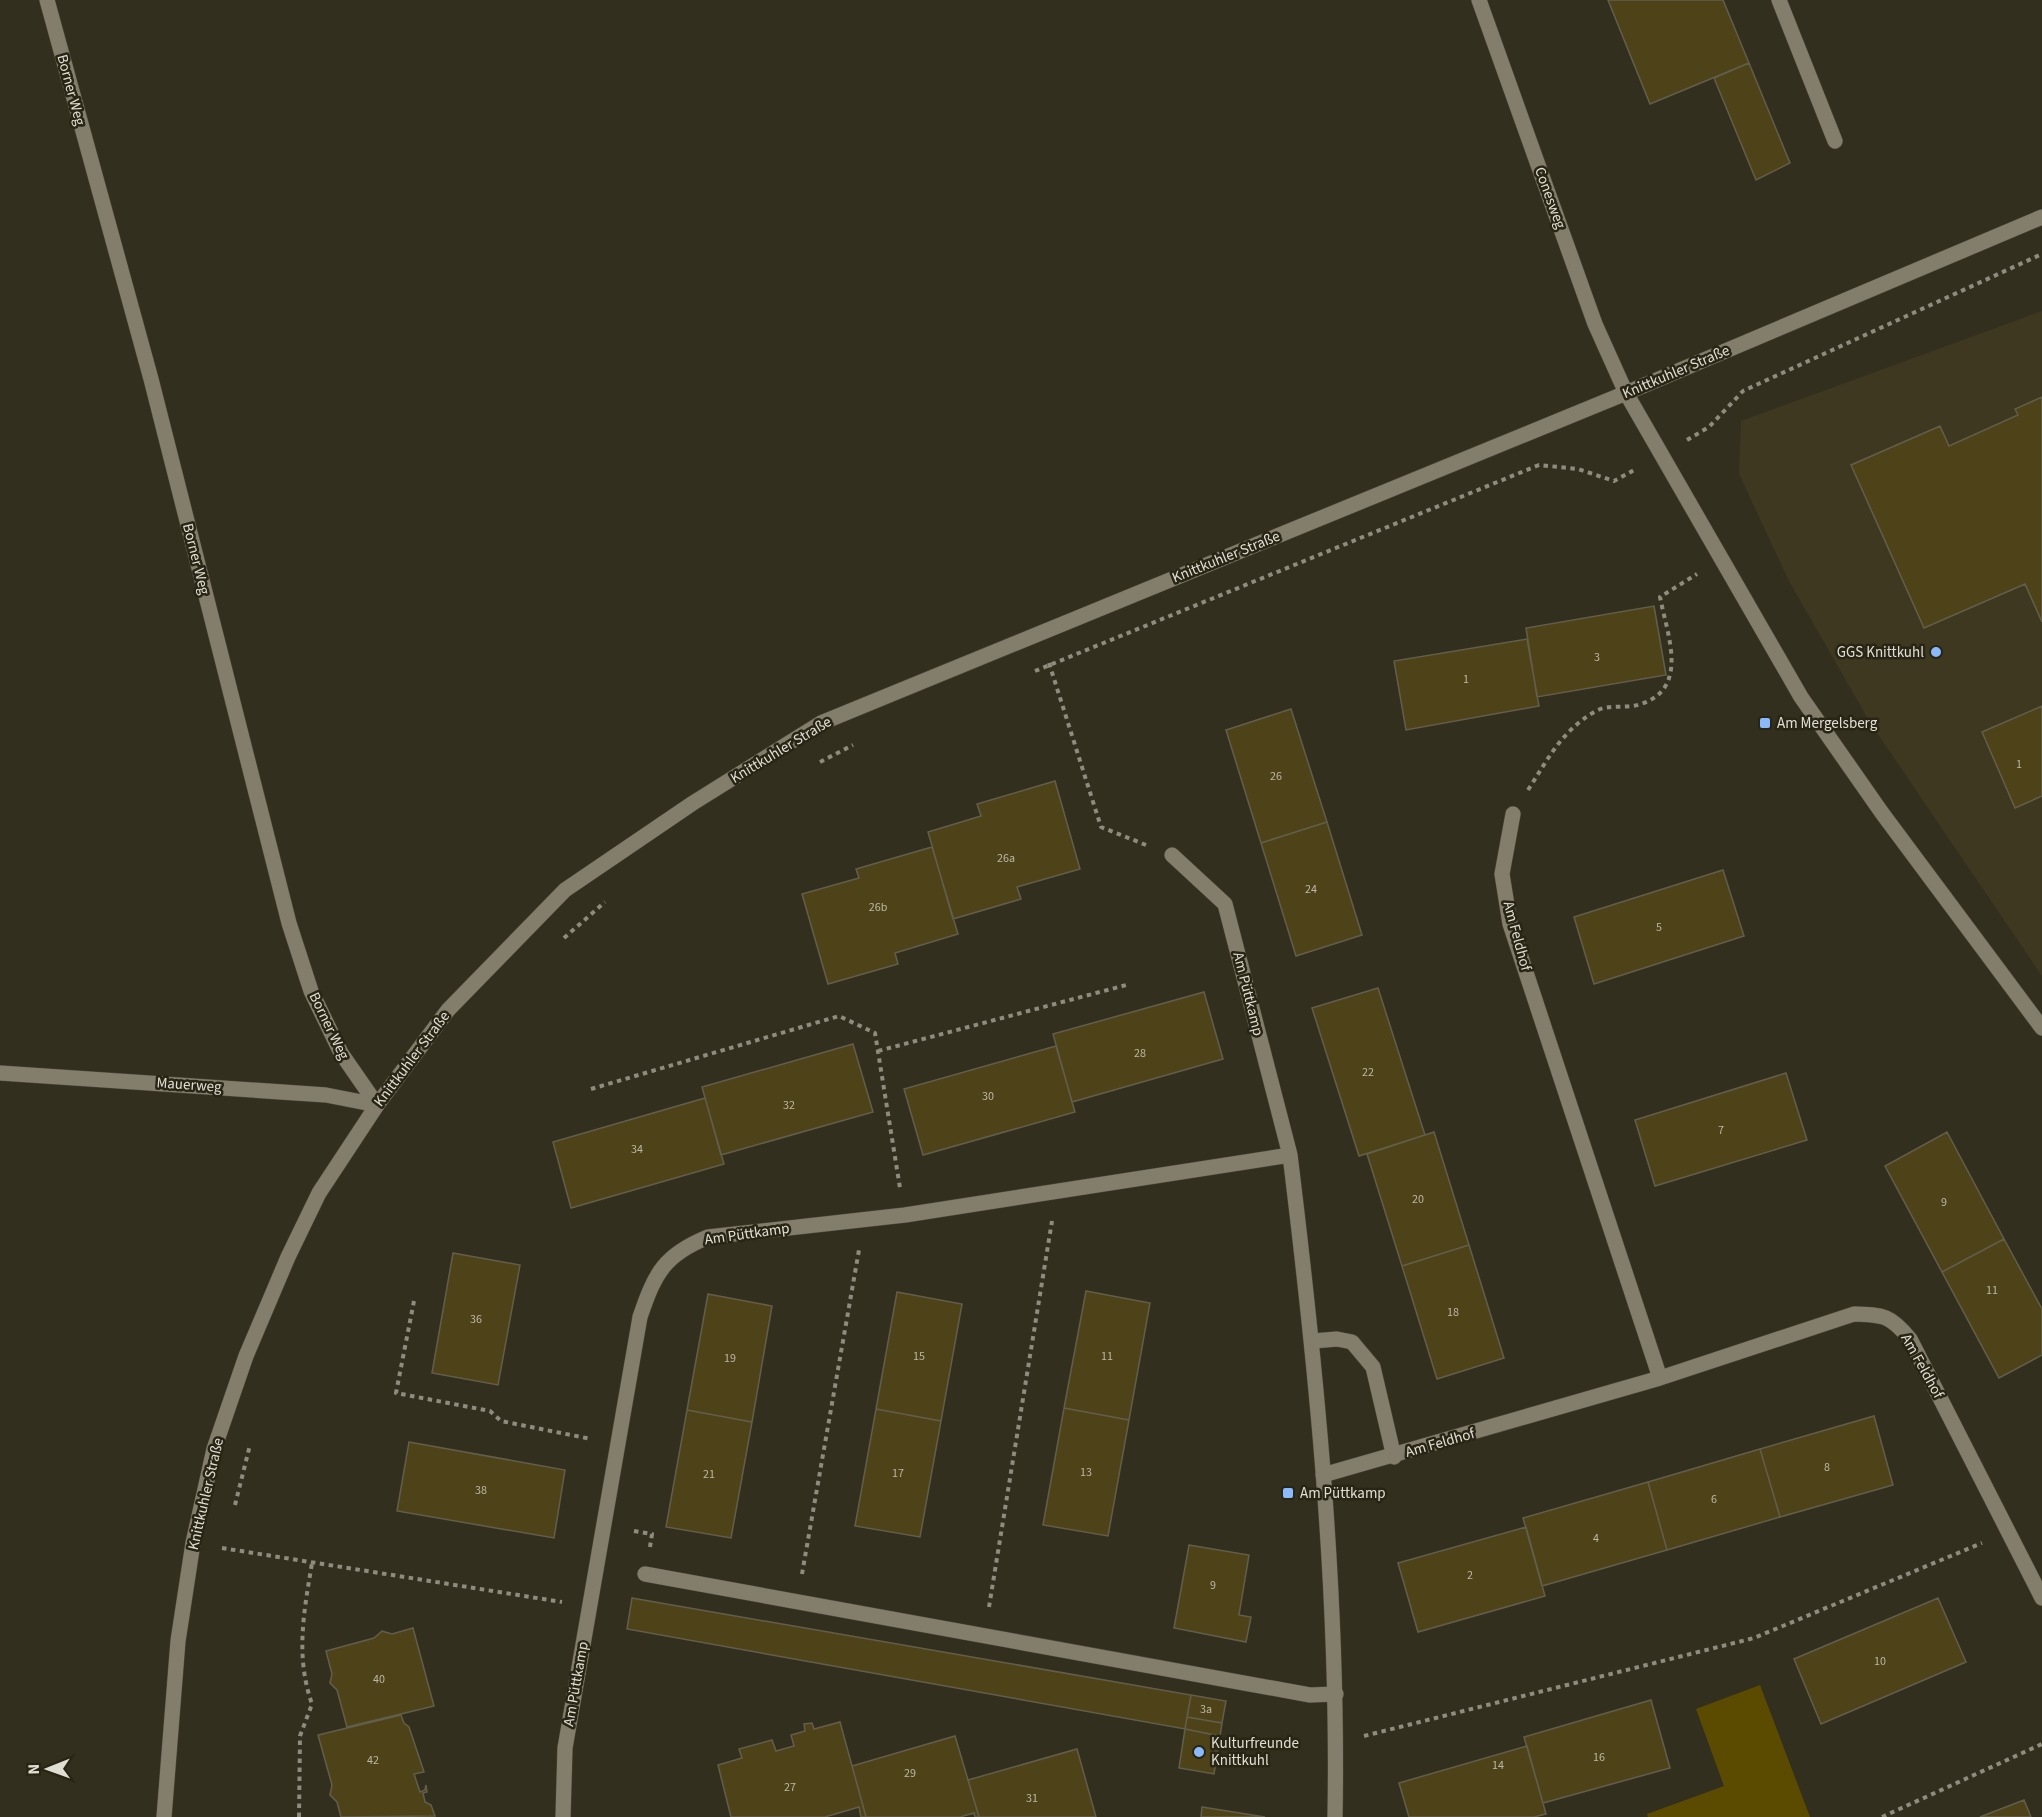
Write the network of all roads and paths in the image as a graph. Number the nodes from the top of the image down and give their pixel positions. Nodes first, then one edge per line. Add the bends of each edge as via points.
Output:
1 (47, 0) edge
2 (1479, 0) edge
3 (1779, 0) edge
4 (1835, 141) dead end
5 (2042, 217) edge
6 (2042, 254) edge
7 (1626, 393) junction
8 (1663, 454) junction
9 (1721, 559) junction
10 (1040, 633) junction
11 (1050, 665) junction
12 (1029, 673) dead end
13 (858, 743) dead end
14 (818, 763) dead end
15 (1513, 814) joint
16 (1172, 855) joint
17 (610, 898) dead end
18 (558, 943) dead end
19 (1130, 984) dead end
20 (2042, 1028) edge
21 (878, 1051) junction
22 (0, 1073) edge
23 (591, 1089) dead end
24 (377, 1105) junction
25 (1290, 1155) junction
26 (1049, 1194) junction
27 (905, 1215) junction
28 (860, 1220) junction
29 (414, 1301) dead end
30 (1313, 1341) junction
31 (1660, 1378) junction
32 (250, 1444) dead end
33 (618, 1444) junction
34 (1394, 1457) junction
35 (1323, 1476) junction
36 (233, 1513) dead end
37 (633, 1530) dead end
38 (2008, 1532) junction
39 (227, 1537) dead end
40 (194, 1543) junction
41 (650, 1547) dead end
42 (225, 1548) junction
43 (223, 1560) dead end
44 (312, 1563) junction
45 (645, 1574) dead end
46 (2042, 1598) edge
47 (797, 1601) junction
48 (589, 1606) junction
49 (984, 1636) junction
50 (1336, 1694) junction
51 (1336, 1737) junction
52 (2042, 1744) edge
53 (164, 1817) edge
54 (299, 1817) edge
55 (563, 1817) edge
56 (1335, 1817) edge
57 (1882, 1817) edge

1 - 24 street, Borner Weg via 151,380 289,923 311,991 340,1053
2 - 7 street, Conesweg via 1595,324
3 - 4 street
5 - 7 street, Knittkuhler Straße
6 - 8 path via 1743,390 1709,427
7 - 8 street
7 - 10 street, Knittkuhler Straße
8 - 9 street
8 - 11 path via 1614,481 1578,469 1539,465
9 - 15 path via 1660,597 1674,670 1667,686 1642,704 1597,710 1563,735
9 - 20 street via 1801,697
10 - 11 path
10 - 24 street, Knittkuhler Straße via 821,723 693,802 565,890 448,1011
11 - 12 path
11 - 16 path via 1101,827
13 - 14 path, Knittkuhler Straße
15 - 31 street, Am Feldhof via 1502,874 1510,924
16 - 25 street, Am Püttkamp via 1225,904
17 - 18 path
19 - 21 path
21 - 23 path via 875,1033 839,1016
21 - 27 path
22 - 24 street, Mauerweg via 327,1095
24 - 40 street, Knittkuhler Straße via 319,1192 246,1356 214,1449
25 - 26 street, Am Püttkamp
25 - 30 street, Am Püttkamp
26 - 27 street, Am Püttkamp
26 - 49 path via 1052,1225
27 - 28 street, Am Püttkamp
28 - 33 street, Am Püttkamp via 708,1237 669,1258 658,1272 640,1317
28 - 47 path via 860,1245
29 - 33 path via 396,1393 490,1411 501,1421
30 - 34 street via 1352,1342 1373,1367
30 - 35 street, Am Püttkamp
31 - 34 street, Am Feldhof
31 - 38 street, Am Feldhof via 1854,1314 1894,1320 1910,1339
32 - 36 path
33 - 48 street, Am Püttkamp
34 - 35 street, Am Feldhof
35 - 50 street, Am Püttkamp
37 - 41 path via 652,1534
38 - 46 street, Am Feldhof
38 - 51 path via 1754,1638 1365,1736
39 - 42 path
40 - 42 path
40 - 53 street, Knittkuhler Straße via 178,1641
42 - 43 path
42 - 44 path
44 - 48 path
44 - 54 path via 301,1634 305,1684 312,1704 300,1736
45 - 47 street
47 - 49 street
48 - 55 street, Am Püttkamp via 565,1748
49 - 50 street via 1310,1695
50 - 51 street, Am Püttkamp
51 - 56 street, Am Püttkamp
52 - 57 path

